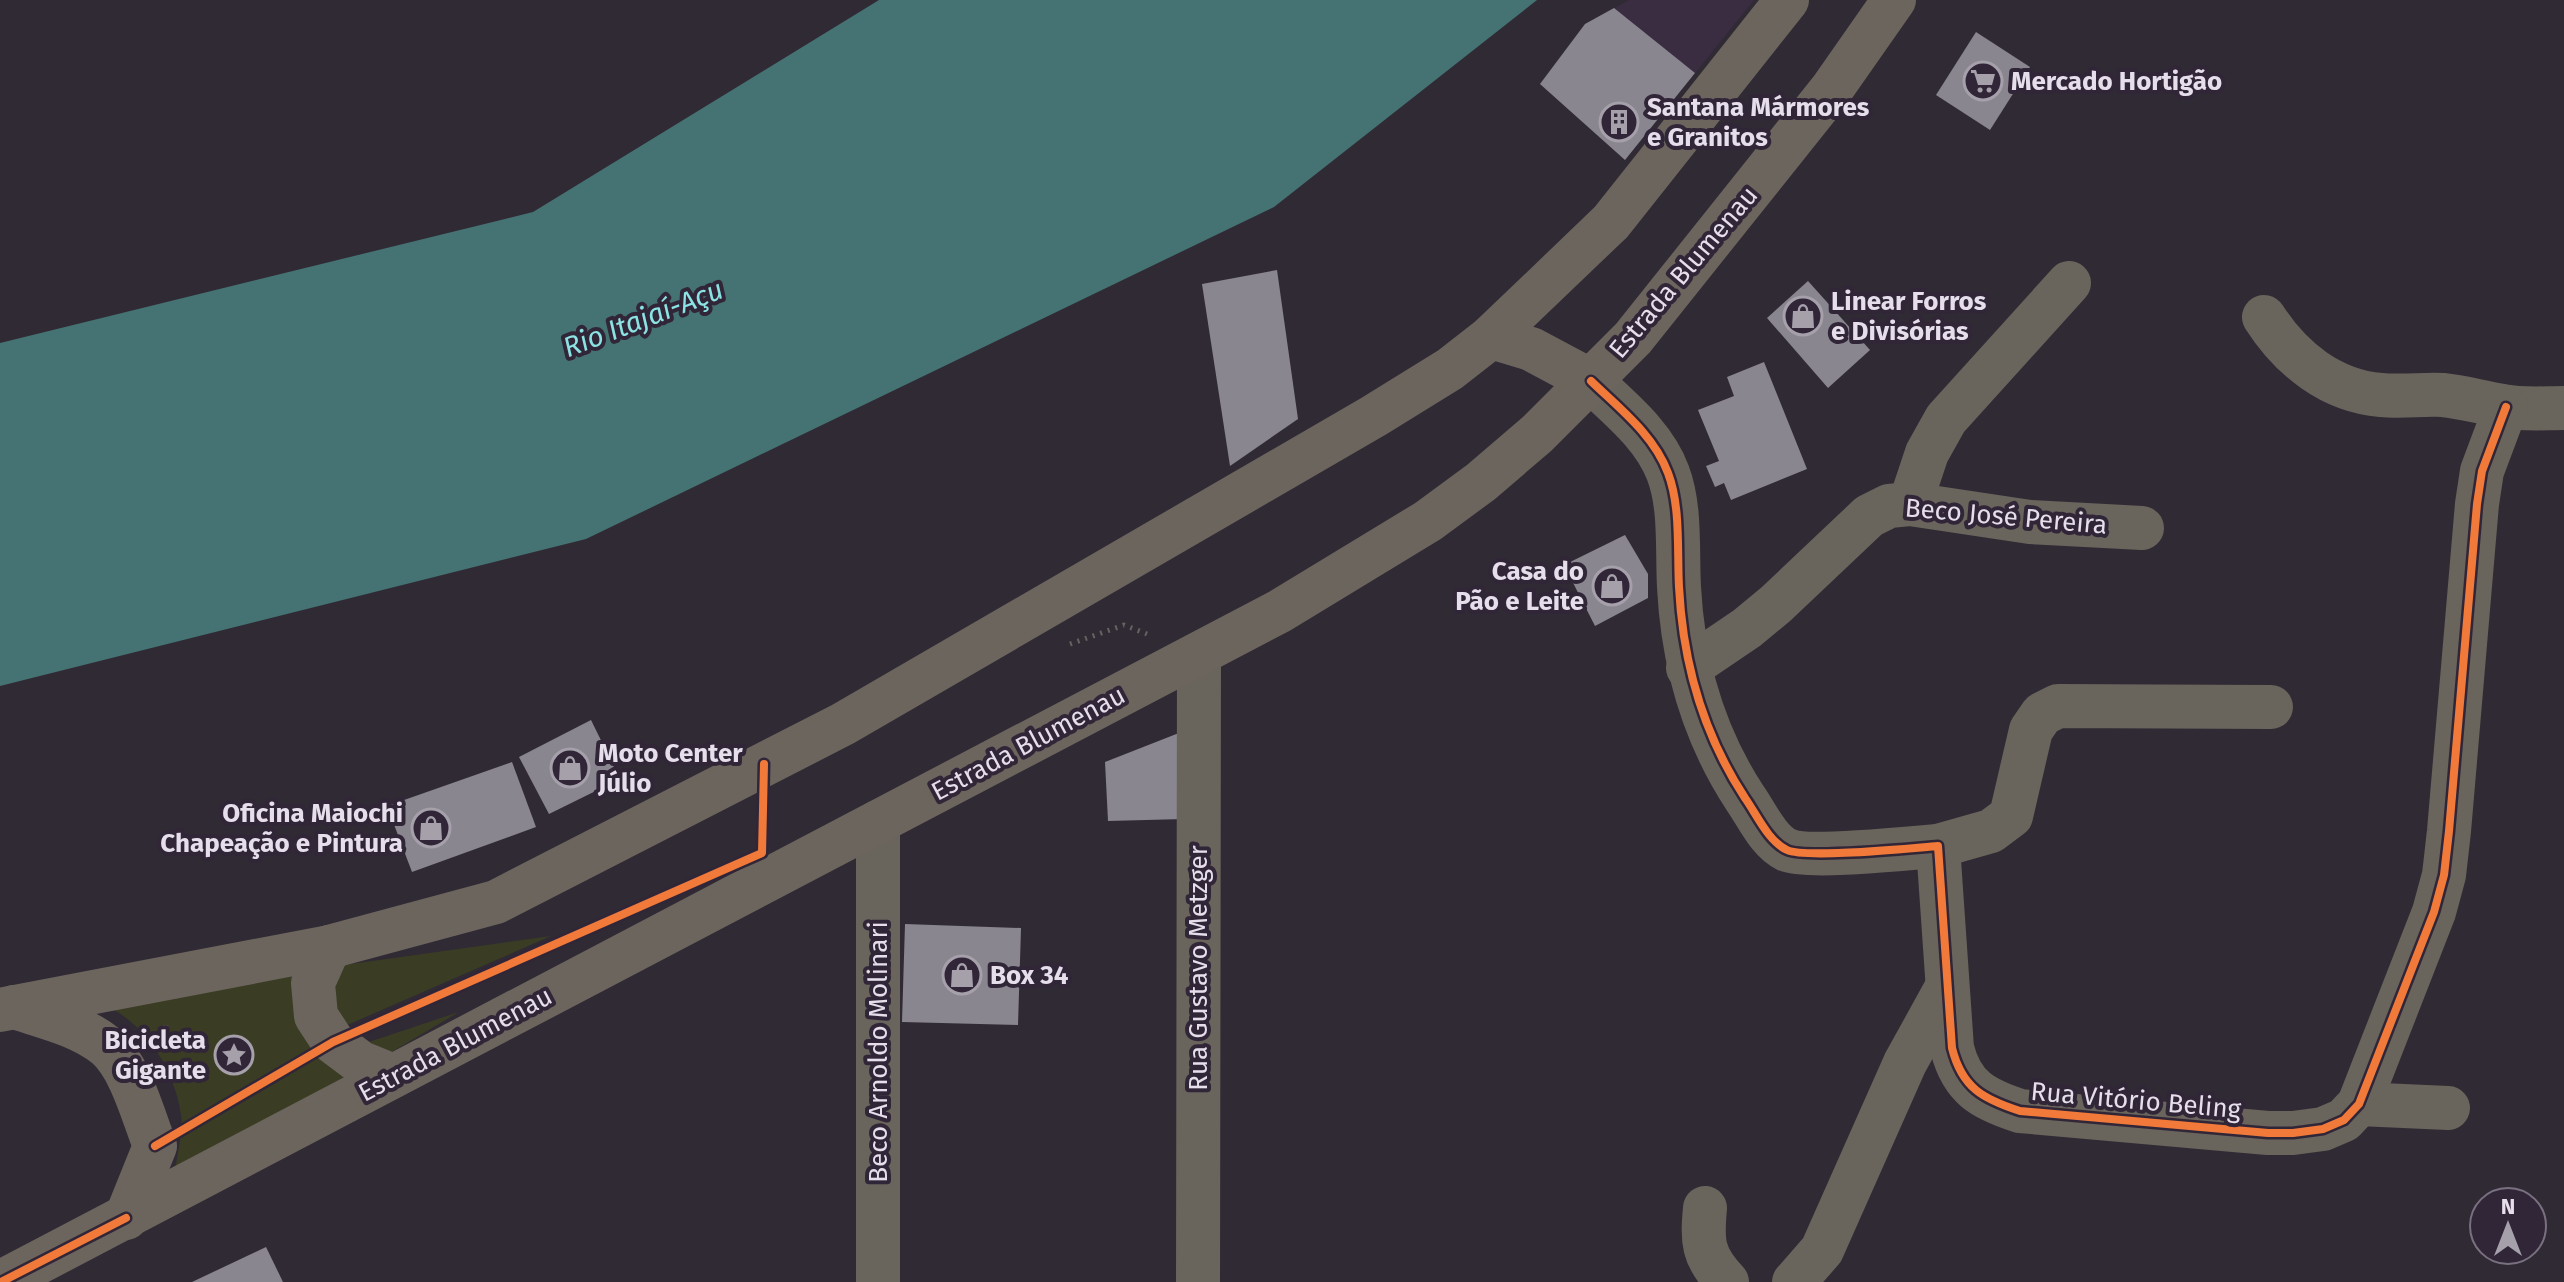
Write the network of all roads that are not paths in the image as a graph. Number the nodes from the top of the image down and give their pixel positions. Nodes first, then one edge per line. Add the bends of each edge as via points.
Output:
1 (1787, 0) edge
2 (1894, 0) edge
3 (2069, 283) dead end
4 (2264, 317) dead end
5 (1491, 337) junction
6 (1591, 381) junction
7 (2506, 407) junction
8 (2564, 408) edge
9 (1910, 504) junction
10 (2142, 528) dead end
11 (1199, 654) junction
12 (1688, 668) junction
13 (2271, 707) dead end
14 (878, 822) junction
15 (1938, 846) junction
16 (329, 947) junction
17 (1947, 987) junction
18 (6, 1008) edge
19 (393, 1076) junction
20 (2359, 1104) junction
21 (2448, 1108) dead end
22 (1705, 1208) dead end
23 (126, 1218) junction
24 (1, 1282) edge
25 (878, 1282) edge
26 (1198, 1282) edge
27 (1727, 1282) edge
28 (1794, 1282) edge

1 - 5 main road via 1611,222
2 - 6 main road, Estrada Blumenau via 1831,90 1705,250
3 - 9 street via 1946,419 1927,453
4 - 7 street via 2278,339 2330,382 2358,392 2466,398
5 - 6 main road via 1531,349
5 - 16 main road via 1374,416 843,724 496,902
6 - 11 main road, Estrada Blumenau via 1504,463 1428,521
6 - 12 street via 1654,444 1669,474
7 - 8 street
7 - 20 street via 2482,471 2477,504 2444,875
9 - 10 street, Beco José Pereira via 2030,522
9 - 12 street, Beco José Pereira via 1869,516 1776,604
11 - 14 main road, Estrada Blumenau
11 - 26 street, Rua Gustavo Metzger
12 - 15 street via 1727,771 1772,838 1788,851
13 - 15 street via 2058,706 2042,714 2031,730 2011,816 1991,831
14 - 19 main road, Estrada Blumenau
14 - 25 street, Beco Arnoldo Molinari
15 - 17 street, Rua Vitório Beling
16 - 18 main road
16 - 19 main road via 313,983 316,1016 333,1042 361,1063
17 - 20 street, Rua Vitório Beling via 1952,1048 1963,1079 1996,1103 2020,1111 2293,1133 2344,1120
17 - 28 street via 1905,1063 1822,1250
18 - 23 main road via 68,1025 106,1046 124,1068 155,1146
19 - 23 main road, Estrada Blumenau
20 - 21 street
22 - 27 street via 1706,1254
23 - 24 main road, Estrada Blumenau

